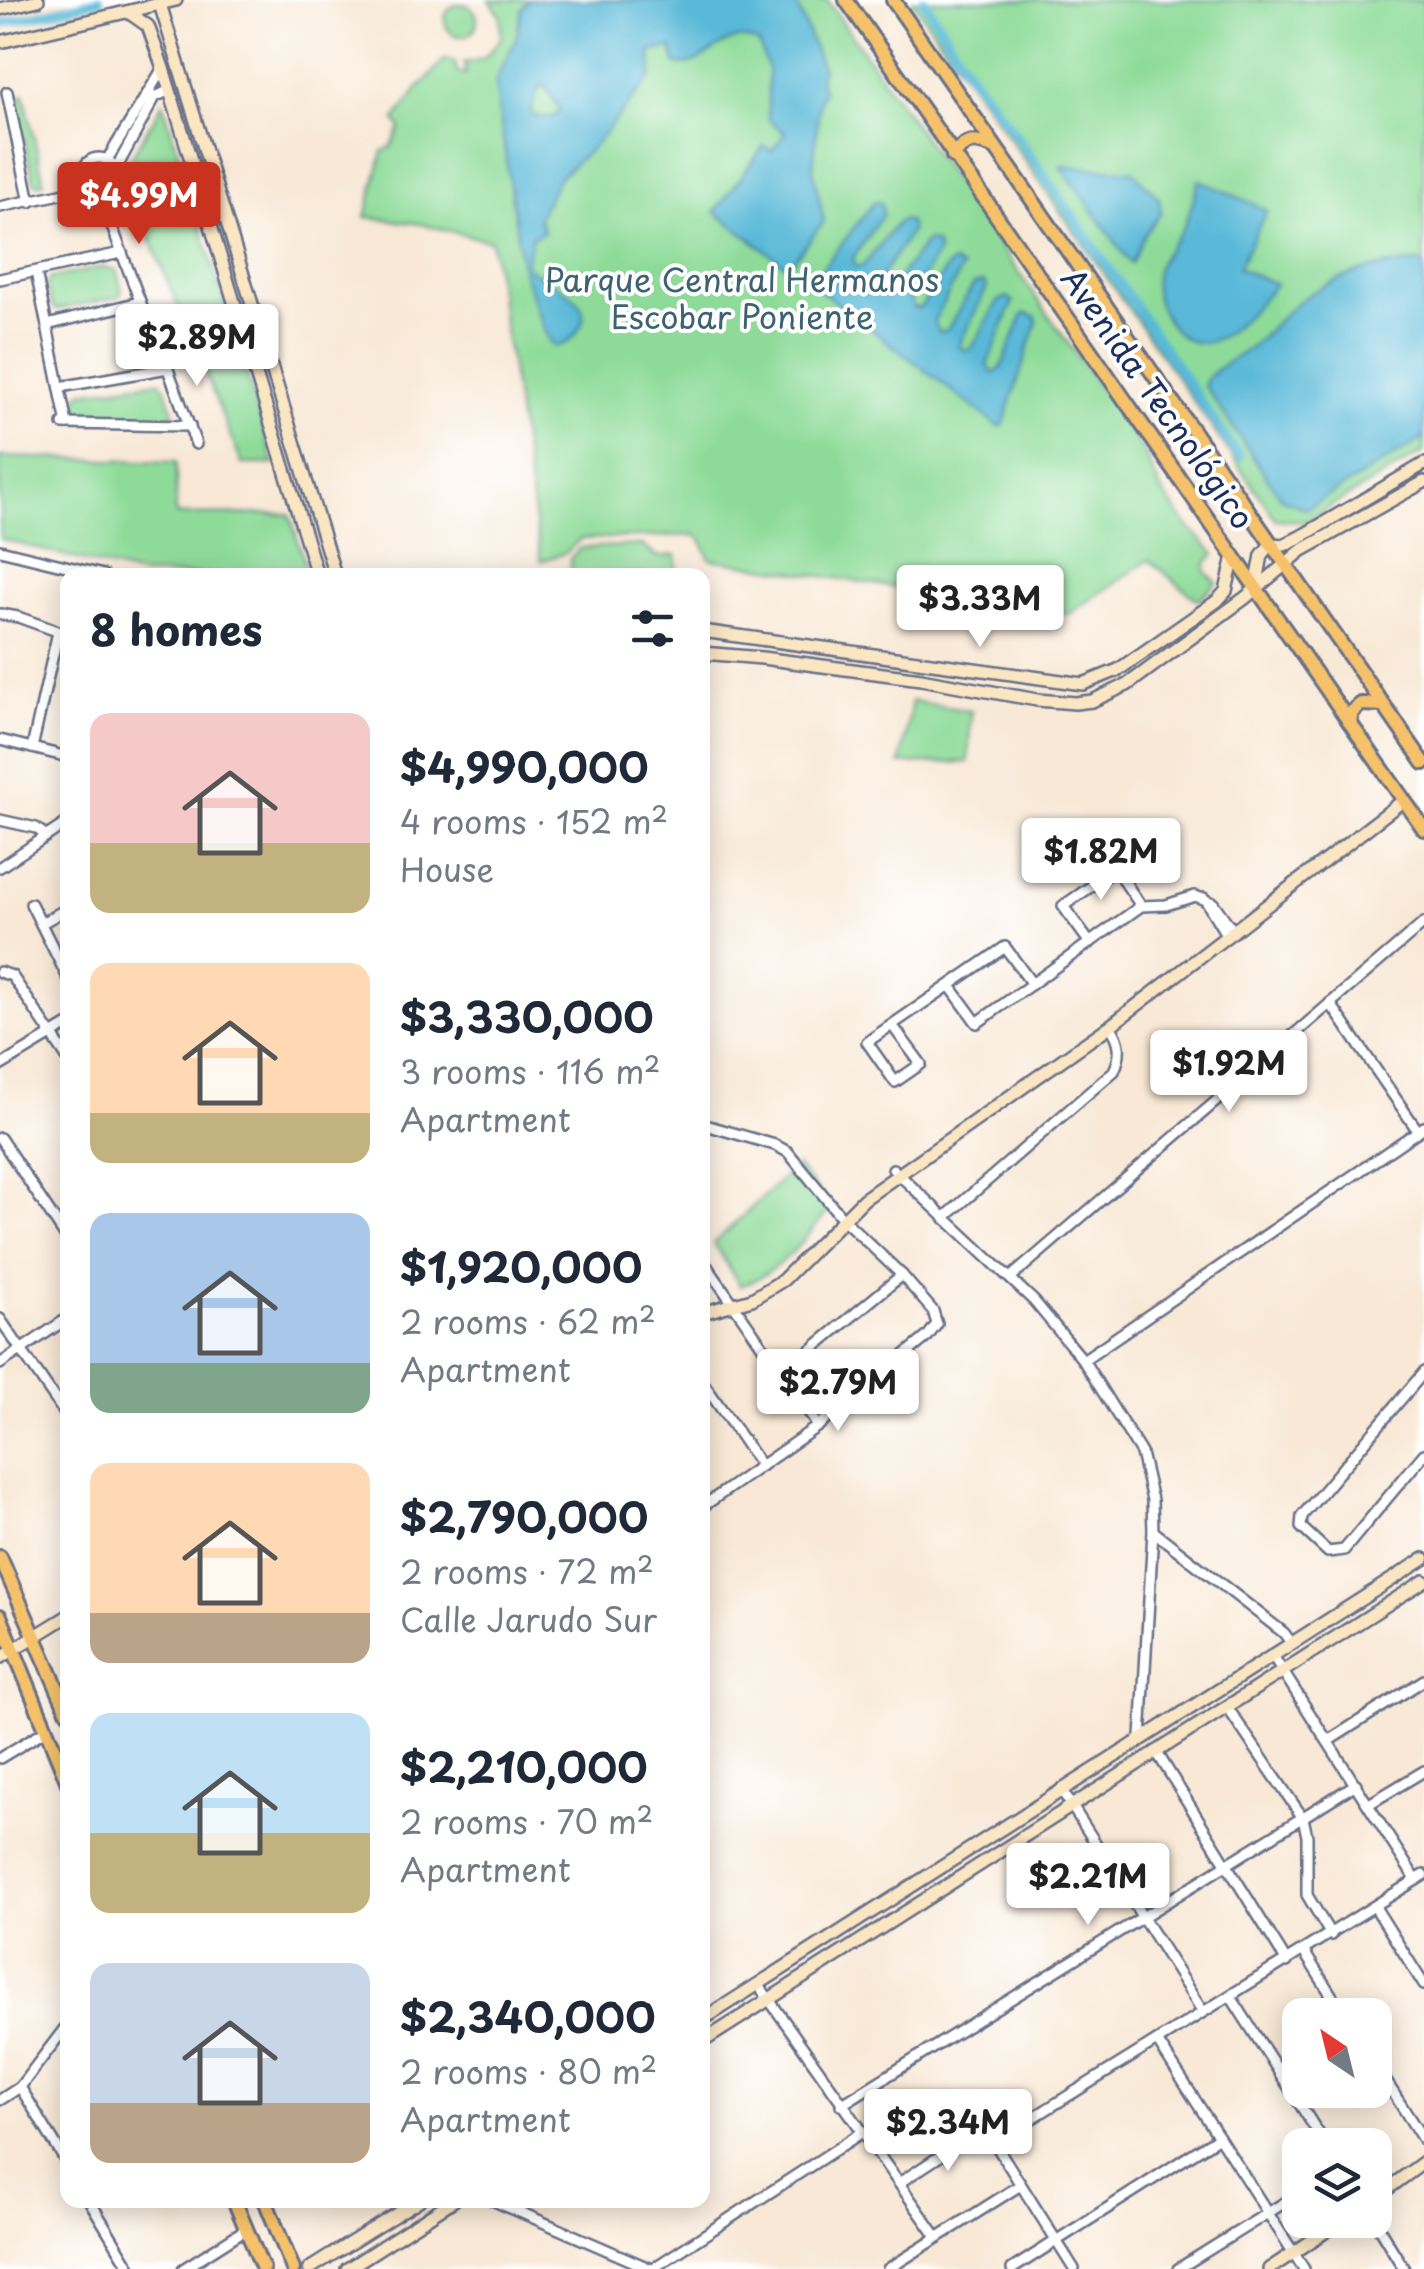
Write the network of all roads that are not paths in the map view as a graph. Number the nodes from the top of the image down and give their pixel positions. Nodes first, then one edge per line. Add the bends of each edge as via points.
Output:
1 (38, 0) edge
2 (176, 0) edge
3 (846, 0) edge
4 (893, 0) edge
5 (160, 4) junction
6 (0, 9) edge
7 (128, 12) junction
8 (0, 42) edge
9 (164, 72) junction
10 (181, 72) junction
11 (170, 90) junction
12 (8, 91) edge
13 (140, 111) junction
14 (995, 148) junction
15 (953, 156) junction
16 (107, 160) junction
17 (116, 169) junction
18 (86, 186) junction
19 (99, 192) junction
20 (30, 202) junction
21 (0, 208) edge
22 (121, 253) junction
23 (36, 272) junction
24 (0, 279) edge
25 (139, 302) junction
26 (146, 317) dead end
27 (47, 325) junction
28 (160, 348) dead end
29 (168, 368) junction
30 (60, 387) junction
31 (190, 426) junction
32 (196, 444) dead end
33 (1424, 464) edge
34 (1424, 482) edge
35 (1271, 544) junction
36 (0, 550) edge
37 (1234, 556) junction
38 (1286, 564) junction
39 (75, 568) edge
40 (315, 568) edge
41 (334, 568) edge
42 (1256, 588) junction
43 (0, 614) edge
44 (710, 632) edge
45 (60, 633) edge
46 (60, 645) edge
47 (810, 645) junction
48 (710, 654) edge
49 (806, 664) junction
50 (1384, 705) junction
51 (1350, 722) junction
52 (0, 740) edge
53 (32, 748) junction
54 (60, 755) edge
55 (1424, 763) edge
56 (1404, 800) junction
57 (0, 820) edge
58 (60, 827) edge
59 (1424, 829) edge
60 (44, 836) junction
61 (0, 868) edge
62 (32, 904) dead end
63 (1141, 906) junction
64 (60, 913) edge
65 (42, 923) junction
66 (1424, 923) edge
67 (1230, 934) junction
68 (1090, 943) junction
69 (60, 961) edge
70 (0, 972) edge
71 (1032, 984) junction
72 (950, 986) junction
73 (1330, 1003) junction
74 (892, 1025) junction
75 (1110, 1026) junction
76 (60, 1029) edge
77 (51, 1034) junction
78 (60, 1047) edge
79 (0, 1066) edge
80 (710, 1126) edge
81 (1421, 1129) edge
82 (0, 1138) edge
83 (896, 1171) junction
84 (842, 1218) junction
85 (944, 1218) junction
86 (60, 1228) edge
87 (710, 1271) edge
88 (902, 1276) junction
89 (1010, 1278) junction
90 (732, 1305) junction
91 (710, 1311) edge
92 (0, 1320) edge
93 (60, 1323) edge
94 (21, 1350) junction
95 (1084, 1360) junction
96 (0, 1364) edge
97 (1424, 1372) edge
98 (782, 1374) junction
99 (710, 1393) edge
100 (60, 1406) edge
101 (818, 1426) junction
102 (1424, 1454) edge
103 (761, 1466) junction
104 (710, 1502) edge
105 (1152, 1531) junction
106 (0, 1557) edge
107 (1424, 1560) edge
108 (1424, 1581) edge
109 (0, 1616) edge
110 (60, 1621) edge
111 (36, 1636) junction
112 (1292, 1644) junction
113 (14, 1650) junction
114 (1273, 1656) junction
115 (0, 1658) edge
116 (1282, 1670) junction
117 (1424, 1680) edge
118 (60, 1694) edge
119 (1226, 1707) junction
120 (46, 1730) junction
121 (1140, 1738) junction
122 (1328, 1741) junction
123 (1156, 1750) junction
124 (0, 1758) edge
125 (60, 1764) edge
126 (1424, 1771) edge
127 (1356, 1784) junction
128 (1061, 1789) junction
129 (1369, 1804) junction
130 (1072, 1805) junction
131 (1303, 1818) junction
132 (1228, 1864) junction
133 (1420, 1878) edge
134 (1375, 1907) junction
135 (1144, 1916) junction
136 (1331, 1935) junction
137 (1304, 1952) junction
138 (1287, 1962) junction
139 (758, 1984) junction
140 (1424, 1985) edge
141 (1231, 1996) junction
142 (1333, 1998) edge
143 (769, 2000) junction
144 (1203, 2012) junction
145 (710, 2015) edge
146 (60, 2035) edge
147 (710, 2037) edge
148 (1156, 2041) junction
149 (20, 2088) junction
150 (1392, 2091) edge
151 (0, 2100) edge
152 (841, 2105) junction
153 (1315, 2128) edge
154 (861, 2133) junction
155 (1220, 2137) junction
156 (1424, 2141) edge
157 (994, 2142) junction
158 (60, 2153) edge
159 (1424, 2162) edge
160 (899, 2182) junction
161 (1019, 2186) junction
162 (1392, 2186) edge
163 (1282, 2203) edge
164 (94, 2208) edge
165 (237, 2208) edge
166 (268, 2208) edge
167 (406, 2208) edge
168 (416, 2208) edge
169 (442, 2208) edge
170 (511, 2208) edge
171 (1268, 2212) junction
172 (420, 2222) junction
173 (246, 2229) junction
174 (938, 2236) junction
175 (1317, 2238) edge
176 (1385, 2238) edge
177 (1056, 2240) junction
178 (1294, 2253) junction
179 (131, 2269) edge
180 (184, 2269) edge
181 (263, 2269) edge
182 (293, 2269) edge
183 (309, 2269) edge
184 (347, 2269) edge
185 (652, 2269) edge
186 (888, 2269) edge
187 (1012, 2269) edge
188 (1074, 2269) edge
189 (1178, 2269) edge
190 (1269, 2269) edge
191 (1304, 2269) edge
192 (1404, 2269) edge

1 - 6 street
2 - 5 street
3 - 15 main road, Avenida Tecnológico
4 - 14 main road, Avenida Tecnológico
5 - 7 street
5 - 10 street
7 - 8 street
7 - 9 street via 148,26
9 - 10 street
9 - 11 street
9 - 13 street
10 - 41 street
11 - 13 street
11 - 40 street
12 - 20 street
13 - 16 street
13 - 17 street
14 - 15 main road via 966,142
14 - 35 main road, Avenida Tecnológico
15 - 37 main road, Avenida Tecnológico
16 - 17 street
16 - 18 street via 86,164
17 - 19 street via 114,185
18 - 19 street
18 - 20 street
19 - 22 street
20 - 21 street
22 - 23 street
22 - 25 street
23 - 24 street
23 - 27 street
25 - 26 street
25 - 27 street
27 - 30 street
28 - 29 street
29 - 30 street
29 - 31 street
30 - 31 street via 64,424
31 - 32 street
33 - 35 street via 1302,536
34 - 38 street
35 - 38 main road, Avenida Tecnológico
35 - 42 street
36 - 39 street
37 - 42 main road, Avenida Tecnológico
37 - 47 street via 1217,600 1118,670 1083,684
38 - 42 street
38 - 50 main road, Avenida Tecnológico
42 - 49 street via 1127,684 1092,701 1037,700
42 - 51 main road, Avenida Tecnológico
43 - 45 street
44 - 47 street
46 - 53 street
47 - 49 street
48 - 49 street
50 - 51 main road via 1361,704
50 - 55 main road, Avenida Tecnológico
51 - 56 main road, Avenida Tecnológico
52 - 53 street
53 - 54 street
56 - 59 main road, Avenida Tecnológico
56 - 67 street
57 - 60 street
58 - 60 street
60 - 61 street
62 - 65 street
63 - 67 street via 1204,898
63 - 68 street
63 - 68 street via 1116,868 1063,906
64 - 65 street
65 - 69 street
66 - 73 street
67 - 75 street
68 - 71 street
70 - 77 street via 12,976
71 - 72 street via 977,1023
71 - 72 street via 1005,946
72 - 74 street
73 - 81 street
73 - 89 street
74 - 74 street via 921,1064 895,1082 867,1042
75 - 83 street
75 - 85 street via 1120,1039 1114,1071
76 - 77 street
77 - 78 street
77 - 79 street
80 - 84 street via 782,1148
81 - 95 street
82 - 86 street
83 - 84 street
83 - 85 street
84 - 88 street
84 - 90 street via 784,1280
85 - 89 street
87 - 90 street
88 - 98 street
88 - 101 street via 934,1311 937,1324
89 - 95 street
90 - 91 street
90 - 98 street
92 - 94 street
93 - 94 street
94 - 96 street
94 - 100 street
95 - 105 street via 1141,1453
97 - 102 street via 1302,1516 1303,1531 1328,1552 1348,1546
98 - 101 street
99 - 103 street
101 - 103 street
103 - 104 street
105 - 112 street
105 - 121 street
106 - 111 main road
107 - 112 street
108 - 116 street
109 - 113 main road
110 - 111 street
111 - 113 street
111 - 118 main road
112 - 114 street
113 - 115 street
113 - 120 main road
114 - 116 street
114 - 121 street
116 - 119 street
116 - 122 street
117 - 122 street
119 - 123 street
119 - 131 street
120 - 124 street
120 - 125 main road
121 - 128 street
122 - 127 street
123 - 130 street
123 - 132 street
126 - 129 street
127 - 129 street
127 - 131 street
128 - 130 street
128 - 139 street
129 - 133 street
130 - 135 street
130 - 143 street
131 - 132 street
131 - 136 street via 1307,1895
132 - 135 street
132 - 138 street
133 - 134 street
134 - 136 street
134 - 140 street
135 - 144 street
135 - 152 street
136 - 137 street
137 - 138 street
137 - 142 street
138 - 141 street
139 - 143 street
139 - 145 street
141 - 144 street
141 - 153 street
143 - 147 street
143 - 152 street
144 - 148 street
146 - 149 street
148 - 155 street
148 - 157 street
149 - 151 street
149 - 158 street
150 - 156 street
152 - 154 street
154 - 160 street
154 - 185 street
155 - 171 street
155 - 177 street
157 - 160 street via 977,2132
157 - 161 street
159 - 162 street
160 - 174 street
161 - 174 street
161 - 177 street
163 - 171 street
164 - 179 street
165 - 173 main road
166 - 182 main road
167 - 183 street
168 - 172 street
169 - 172 street
170 - 185 street
171 - 178 street
171 - 189 street
172 - 184 street
173 - 180 street
173 - 181 main road
174 - 186 street
175 - 178 street
176 - 192 street
177 - 187 street
177 - 188 street
178 - 190 street
178 - 191 street

